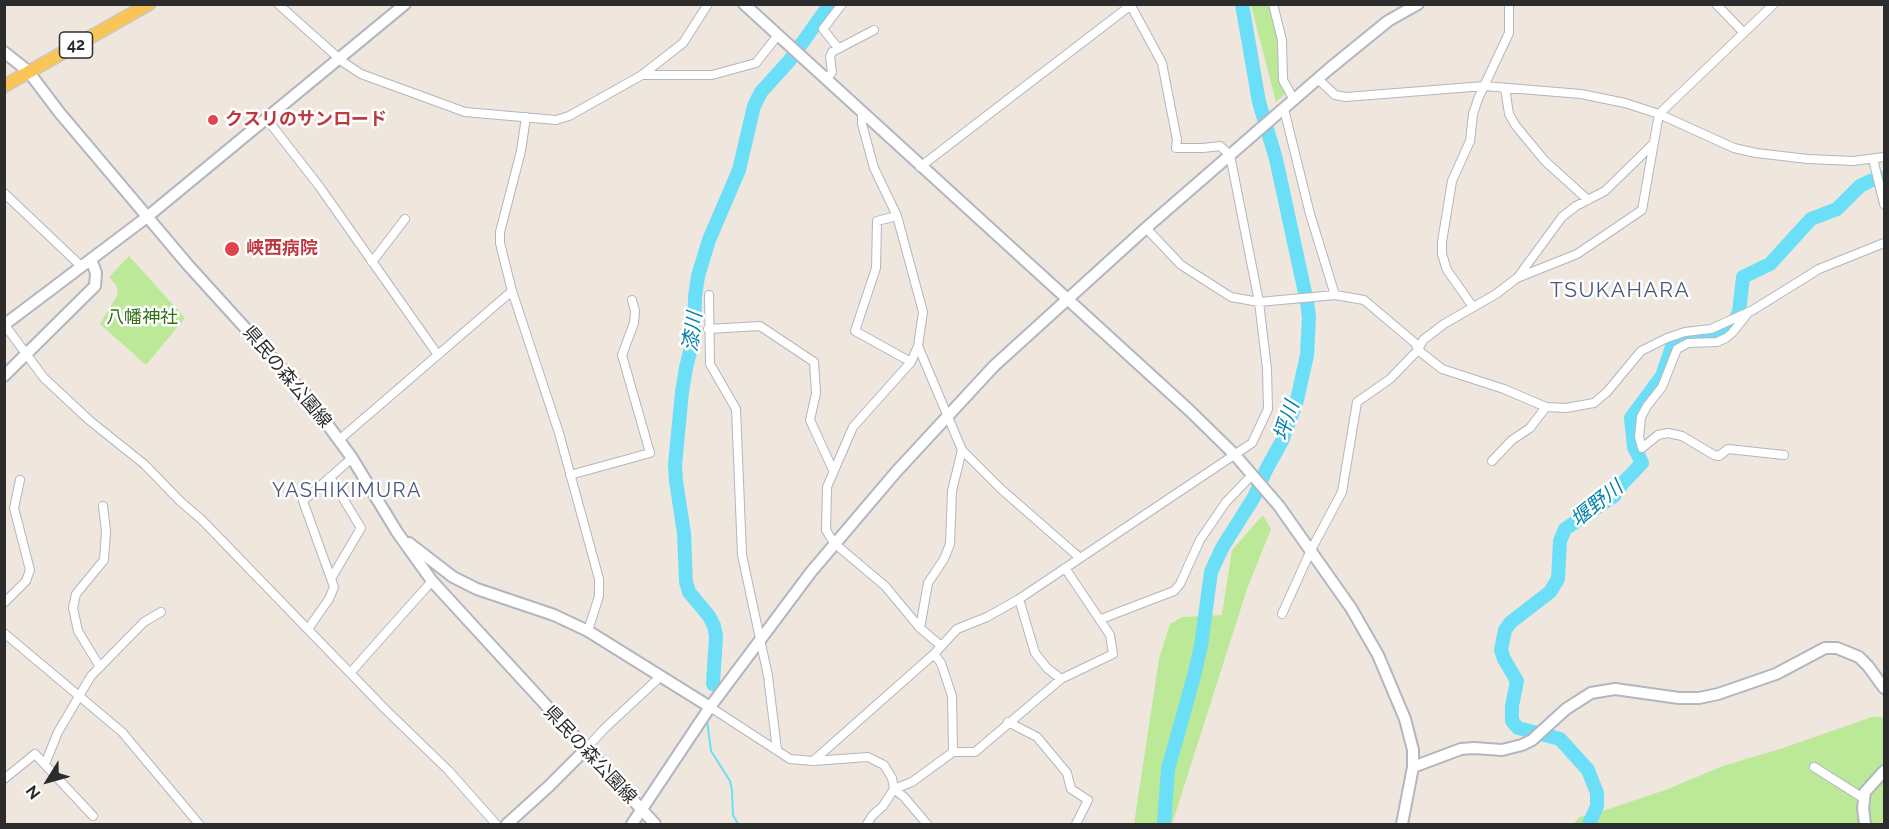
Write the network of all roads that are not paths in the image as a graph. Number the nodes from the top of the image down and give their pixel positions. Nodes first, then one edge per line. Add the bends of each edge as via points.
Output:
1 (148, 4) edge
2 (278, 4) edge
3 (405, 4) edge
4 (708, 4) edge
5 (744, 4) edge
6 (842, 4) edge
7 (1273, 4) edge
8 (1418, 4) edge
9 (1509, 4) edge
10 (1716, 4) edge
11 (1774, 4) edge
12 (1130, 5) edge
13 (874, 30) dead end
14 (1744, 33) junction
15 (778, 35) junction
16 (838, 48) junction
17 (4, 52) edge
18 (339, 57) junction
19 (28, 71) junction
20 (642, 75) junction
21 (1318, 79) junction
22 (826, 80) junction
23 (4, 86) edge
24 (1484, 86) junction
25 (1505, 88) junction
26 (1294, 100) junction
27 (1284, 109) junction
28 (862, 113) junction
29 (1659, 114) junction
30 (526, 117) junction
31 (266, 118) junction
32 (1653, 143) junction
33 (1230, 155) junction
34 (1884, 157) edge
35 (1873, 159) junction
36 (920, 167) junction
37 (4, 193) edge
38 (1588, 200) junction
39 (1884, 204) edge
40 (897, 216) junction
41 (147, 217) junction
42 (405, 219) dead end
43 (1146, 228) junction
44 (1884, 243) edge
45 (91, 259) junction
46 (372, 262) junction
47 (81, 266) junction
48 (1517, 278) junction
49 (512, 291) junction
50 (708, 295) dead end
51 (1335, 295) junction
52 (1068, 298) junction
53 (632, 300) dead end
54 (1259, 302) junction
55 (1473, 307) junction
56 (1747, 313) junction
57 (5, 325) edge
58 (708, 329) junction
59 (1703, 331) junction
60 (1716, 342) junction
61 (918, 346) junction
62 (1418, 350) junction
63 (438, 355) junction
64 (27, 356) junction
65 (910, 362) junction
66 (4, 376) edge
67 (1546, 407) junction
68 (946, 417) junction
69 (339, 440) junction
70 (962, 450) junction
71 (1235, 455) junction
72 (1784, 455) dead end
73 (351, 458) junction
74 (1492, 461) dead end
75 (832, 470) junction
76 (570, 475) junction
77 (330, 477) junction
78 (1255, 479) junction
79 (20, 480) dead end
80 (103, 506) dead end
81 (397, 532) junction
82 (834, 543) junction
83 (1311, 550) junction
84 (1080, 558) junction
85 (1065, 568) junction
86 (332, 577) junction
87 (432, 581) junction
88 (1019, 599) junction
89 (4, 603) edge
90 (161, 612) dead end
91 (1282, 614) dead end
92 (1101, 619) junction
93 (920, 628) junction
94 (308, 629) junction
95 (588, 631) junction
96 (4, 633) edge
97 (760, 637) junction
98 (940, 645) junction
99 (934, 654) junction
100 (100, 667) junction
101 (351, 672) junction
102 (661, 676) junction
103 (1060, 679) junction
104 (1884, 688) edge
105 (80, 695) junction
106 (710, 707) junction
107 (1008, 722) junction
108 (585, 750) junction
109 (777, 750) junction
110 (953, 752) junction
111 (813, 761) junction
112 (45, 764) junction
113 (1413, 767) junction
114 (1814, 767) dead end
115 (1884, 771) edge
116 (4, 779) edge
117 (894, 789) junction
118 (1863, 798) junction
119 (641, 809) junction
120 (93, 816) dead end
121 (199, 825) edge
122 (496, 825) edge
123 (507, 825) edge
124 (632, 825) edge
125 (655, 825) edge
126 (867, 825) edge
127 (927, 825) edge
128 (1076, 825) edge
129 (1402, 825) edge
130 (1865, 825) edge

1 - 19 main road, 42
2 - 18 street
3 - 18 street
4 - 20 street via 683,43
5 - 15 street
6 - 16 street via 823,29
7 - 26 street via 1282,40 1283,80
8 - 21 street via 1388,21
9 - 24 street via 1509,33
10 - 14 street
11 - 14 street
12 - 33 street via 1162,63 1178,140 1176,148 1220,146
12 - 36 street
13 - 16 street
14 - 29 street
15 - 20 street via 756,63 727,72
15 - 22 street
16 - 22 street via 830,57 832,72
17 - 19 street, 県民の森公園線
18 - 30 street via 361,74 465,112
18 - 31 street
19 - 23 main road, 42
19 - 41 street, 県民の森公園線
20 - 30 street via 569,116 556,120
21 - 24 street via 1335,95 1346,97
21 - 26 street
22 - 28 street
24 - 25 street
24 - 55 street via 1473,114 1470,141 1452,181 1442,242 1447,270
25 - 29 street via 1581,94
25 - 38 street via 1515,126 1545,161
26 - 27 street
27 - 33 street
27 - 51 street
28 - 36 street
28 - 40 street via 874,168
29 - 32 street
29 - 35 street via 1734,148 1756,153 1808,159
30 - 49 street via 500,232
31 - 41 street
31 - 46 street
32 - 38 street via 1605,191
32 - 48 street via 1642,210 1577,254
33 - 43 street
33 - 54 street
34 - 35 street
35 - 39 street
36 - 52 street
37 - 47 street
38 - 48 street via 1563,217
40 - 61 street via 923,312
40 - 65 street via 877,221 876,268 855,331
41 - 45 street
41 - 69 street, 県民の森公園線 via 306,395
42 - 46 street
43 - 52 street
43 - 54 street via 1181,265 1232,297
44 - 56 street via 1818,269
45 - 47 street
45 - 64 street via 95,286
46 - 63 street
47 - 57 street
48 - 55 street
49 - 63 street
49 - 76 street
50 - 58 street
51 - 54 street
51 - 62 street via 1364,300 1415,343
52 - 68 street
52 - 71 street
53 - 76 street via 634,323 622,355 650,453
54 - 71 street via 1268,409 1252,443
55 - 62 street via 1444,324
56 - 59 street
56 - 60 street via 1732,333
57 - 64 street
58 - 75 street via 760,326 814,362 816,393 810,420
58 - 97 street via 710,364 736,409 742,555
59 - 60 street
59 - 67 street via 1667,338 1641,351 1594,402 1566,408
60 - 72 street via 1688,343 1677,350 1662,387 1641,417 1642,448 1658,435 1668,433 1682,436 1719,456 1728,449
61 - 65 street
61 - 68 street
62 - 67 street via 1442,369
62 - 83 street via 1390,379 1357,402 1342,492
63 - 69 street
64 - 66 street
64 - 94 street via 60,393 144,464 202,520
65 - 75 street via 853,427
67 - 74 street via 1530,428
68 - 70 street
68 - 82 street
69 - 73 street, 県民の森公園線
70 - 84 street
70 - 93 street via 952,491 950,544 928,583
71 - 78 street
71 - 84 street
73 - 77 street
73 - 81 street, 県民の森公園線
75 - 82 street via 827,487 826,531
76 - 95 street via 599,579 599,596
77 - 86 street via 361,528
77 - 86 street via 303,501
78 - 83 street
78 - 92 street via 1226,502 1200,540 1174,591
79 - 89 street via 14,508 30,570 26,581
80 - 100 street via 104,560 76,594 73,608 78,631
81 - 87 street, 県民の森公園線
81 - 95 street via 453,577
82 - 93 street via 885,586
82 - 97 street
83 - 91 street
83 - 113 street via 1378,655 1410,734
84 - 85 street
85 - 88 street
85 - 92 street
86 - 94 street via 334,587 329,599
87 - 101 street
87 - 108 street, 県民の森公園線
88 - 98 street via 957,629
88 - 103 street via 1035,653
90 - 100 street via 144,622
92 - 103 street via 1110,635 1113,654
93 - 98 street
94 - 101 street
95 - 102 street
96 - 105 street
97 - 106 street
97 - 109 street
98 - 99 street
99 - 110 street via 952,696
99 - 111 street
100 - 105 street
101 - 122 street
102 - 106 street
102 - 108 street
103 - 107 street
104 - 113 street via 1859,657 1838,648 1825,648 1776,674 1700,698 1615,689 1591,693 1522,745 1502,750 1461,749
105 - 112 street
105 - 121 street via 122,732
106 - 109 street
106 - 119 street
107 - 110 street via 975,752
107 - 128 street via 1037,737 1066,773 1071,789 1088,800
108 - 119 street, 県民の森公園線
108 - 123 street
109 - 111 street via 790,759
110 - 117 street via 912,782
111 - 117 street via 868,757 884,765
112 - 116 street via 35,754
112 - 120 street
113 - 129 street
114 - 118 street
115 - 118 street
117 - 126 street
117 - 127 street
118 - 130 street
119 - 124 street
119 - 125 street, 県民の森公園線

